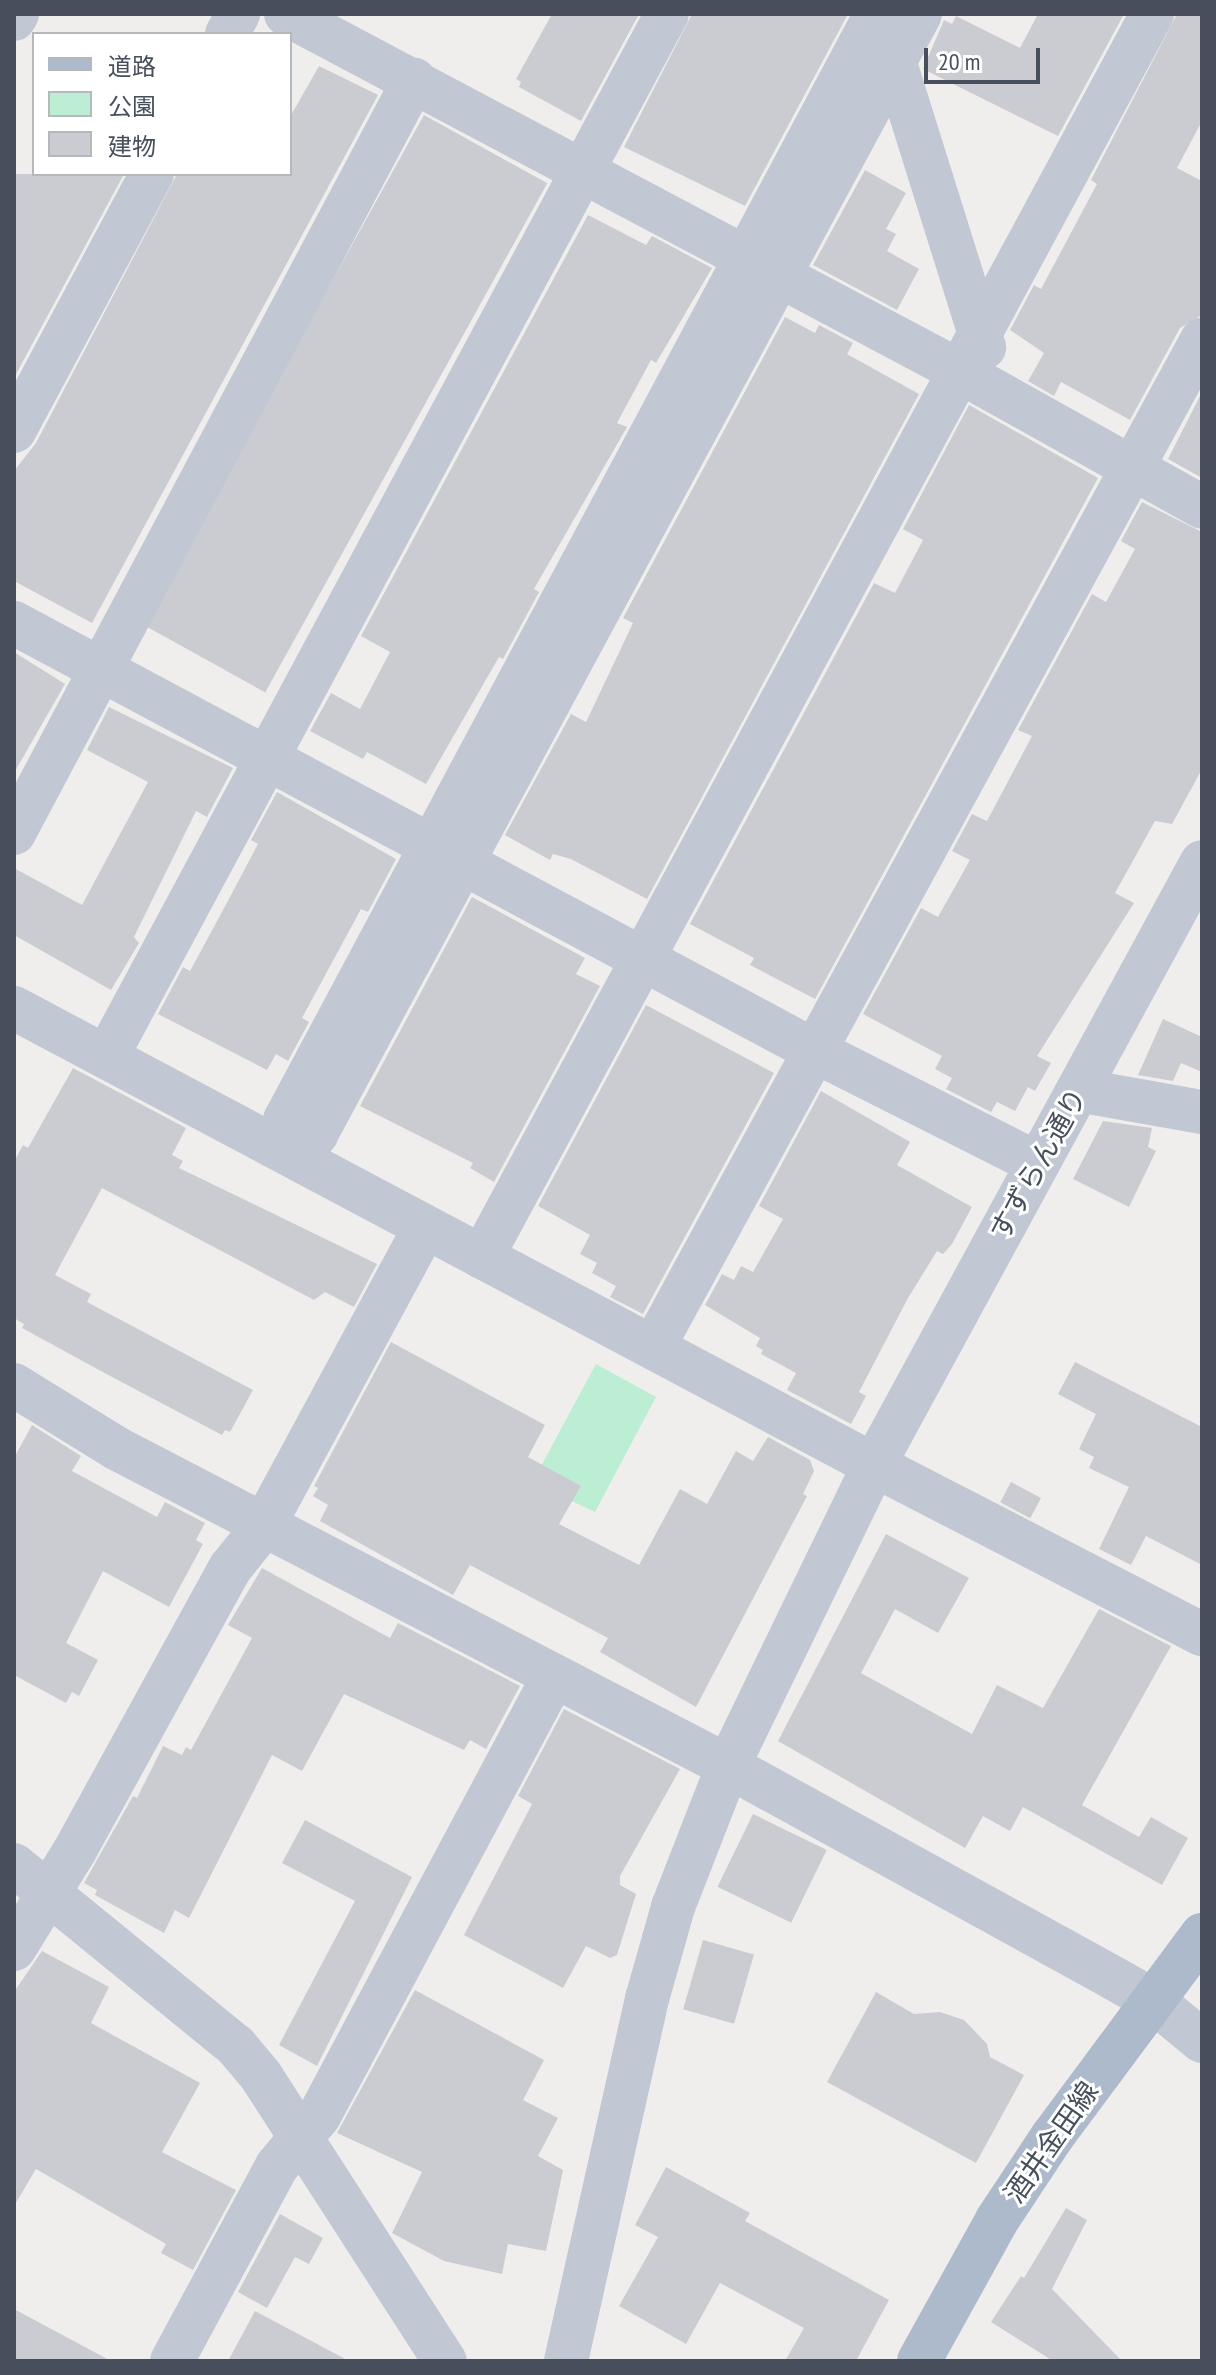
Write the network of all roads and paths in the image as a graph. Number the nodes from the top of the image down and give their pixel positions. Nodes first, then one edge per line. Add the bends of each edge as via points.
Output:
1 (238, 14) edge
2 (667, 14) edge
3 (878, 14) edge
4 (920, 14) edge
5 (1152, 14) edge
6 (305, 19) edge
7 (228, 32) edge
8 (895, 60) junction
9 (414, 80) junction
10 (581, 173) junction
11 (151, 176) edge
12 (762, 268) junction
13 (981, 332) junction
14 (1202, 340) edge
15 (959, 371) junction
16 (998, 393) junction
17 (14, 431) edge
18 (1132, 468) junction
19 (1202, 507) edge
20 (14, 623) edge
21 (100, 670) junction
22 (267, 758) junction
23 (14, 833) edge
24 (447, 856) junction
25 (1202, 862) edge
26 (643, 959) junction
27 (14, 1008) edge
28 (815, 1051) junction
29 (107, 1056) junction
30 (1078, 1090) junction
31 (1202, 1112) edge
32 (287, 1151) junction
33 (1037, 1163) junction
34 (425, 1228) junction
35 (482, 1257) junction
36 (654, 1346) junction
37 (14, 1385) edge
38 (874, 1465) junction
39 (263, 1527) junction
40 (1202, 1634) edge
41 (553, 1677) junction
42 (728, 1766) junction
43 (30, 1878) edge
44 (1202, 1935) edge
45 (14, 1949) edge
46 (1151, 1999) junction
47 (1202, 2041) edge
48 (300, 2135) junction
49 (172, 2361) edge
50 (445, 2361) edge
51 (566, 2361) edge
52 (919, 2361) edge

1 - 7 street
2 - 10 street
3 - 8 street
3 - 12 street
4 - 8 street
5 - 13 street
6 - 9 street
8 - 12 street
8 - 13 street
9 - 10 street
9 - 21 street
10 - 12 street
10 - 22 street
11 - 17 street
12 - 15 street
12 - 24 street
13 - 15 street
13 - 16 street
14 - 18 street
15 - 16 street
15 - 26 street
16 - 18 street
18 - 19 street
18 - 28 street
20 - 21 street
21 - 22 street
21 - 23 street
22 - 24 street
22 - 29 street
24 - 26 street
24 - 32 street via 316,1134
25 - 30 street, すずらん通り
26 - 28 street
26 - 35 street
27 - 29 street
28 - 33 street
28 - 36 street
29 - 32 street
30 - 31 street
30 - 33 street, すずらん通り
32 - 34 street
33 - 38 street, すずらん通り
34 - 35 street
34 - 39 street
35 - 36 street
36 - 38 street
37 - 39 street via 116,1448
38 - 40 street
38 - 42 street, すずらん通り
39 - 41 street
39 - 43 street via 231,1567 74,1852
41 - 42 street
41 - 48 street via 319,2116
42 - 46 street
42 - 51 street, すずらん通り via 673,1907 647,1999
43 - 45 street
43 - 48 street via 225,2036 261,2076
44 - 46 main road, 酒井金田線
46 - 47 street
46 - 52 main road, 酒井金田線 via 997,2220
48 - 49 street via 277,2166
48 - 50 street

